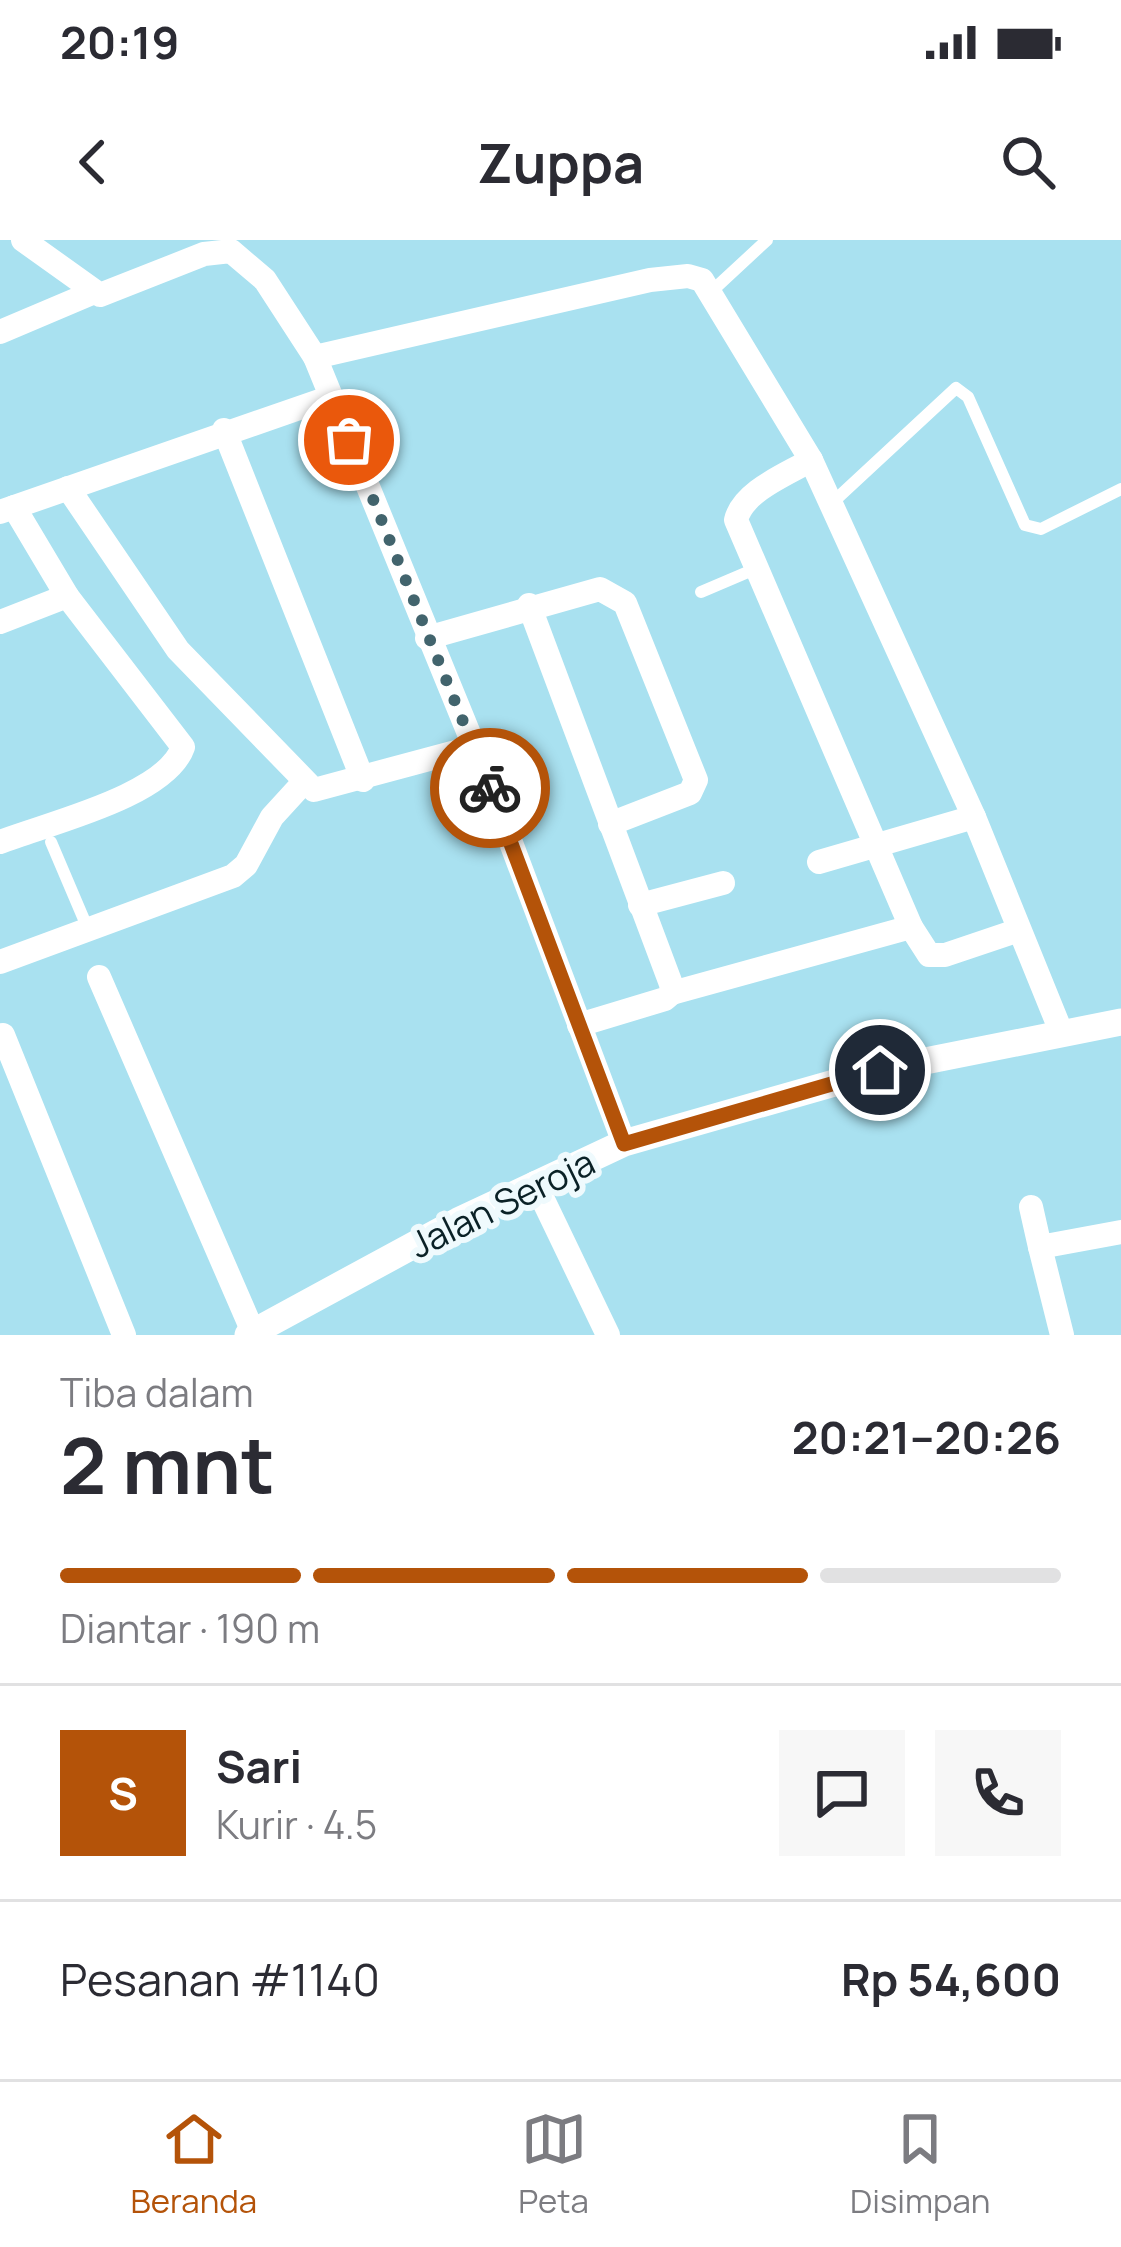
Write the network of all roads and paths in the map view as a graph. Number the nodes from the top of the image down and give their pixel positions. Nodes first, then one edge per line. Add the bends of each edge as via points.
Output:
1 (23, 240) edge
2 (767, 240) edge
3 (712, 291) junction
4 (92, 293) junction
5 (0, 332) edge
6 (315, 357) junction
7 (332, 397) junction
8 (224, 430) junction
9 (811, 460) junction
10 (68, 488) junction
11 (1121, 489) edge
12 (831, 504) junction
13 (7, 510) edge
14 (755, 569) junction
15 (701, 592) dead end
16 (68, 596) junction
17 (529, 605) junction
18 (0, 622) edge
19 (427, 638) junction
20 (473, 747) junction
21 (363, 780) junction
22 (304, 782) junction
23 (974, 817) junction
24 (610, 824) junction
25 (0, 842) edge
26 (51, 842) dead end
27 (875, 842) junction
28 (819, 862) dead end
29 (724, 883) dead end
30 (640, 905) junction
31 (910, 927) junction
32 (88, 928) junction
33 (1019, 930) junction
34 (0, 962) edge
35 (98, 977) dead end
36 (672, 993) junction
37 (1121, 1022) edge
38 (580, 1025) junction
39 (1062, 1034) junction
40 (3, 1035) dead end
41 (624, 1144) junction
42 (535, 1183) junction
43 (1031, 1207) dead end
44 (1121, 1232) edge
45 (1040, 1247) junction
46 (250, 1334) edge
47 (124, 1335) edge
48 (608, 1335) edge
49 (1062, 1335) edge

1 - 4 street
2 - 3 lane
3 - 6 street via 688,276 650,280
3 - 9 street
4 - 5 street
4 - 6 street via 108,295 203,254 231,251 265,280
6 - 7 street
7 - 8 street
7 - 19 street
8 - 10 street
8 - 21 street
9 - 12 street
9 - 14 street via 739,508
10 - 13 street
10 - 22 street via 178,650
11 - 12 lane via 1041,529 1025,525 968,397 956,388
12 - 23 street
13 - 16 street
14 - 15 lane
14 - 27 street
16 - 18 street
16 - 25 street via 183,747 176,768 151,785
17 - 19 street
17 - 24 street
17 - 24 street via 600,589 625,603 688,753 696,780 690,793
19 - 20 street
20 - 21 street
20 - 38 street
21 - 22 street via 314,790
22 - 32 street via 233,876
23 - 27 street
23 - 33 street
24 - 30 street
26 - 32 lane
27 - 28 street
27 - 31 street
29 - 30 street
30 - 36 street
31 - 33 street via 929,955 944,956
31 - 36 street
32 - 34 street
33 - 39 street
35 - 46 street
36 - 38 street
37 - 39 street, Jalan Seroja
38 - 41 street
39 - 41 street, Jalan Seroja via 880,1070
40 - 47 street
41 - 42 street, Jalan Seroja
42 - 46 street, Jalan Seroja
42 - 48 street
43 - 45 street
44 - 45 street
45 - 49 street

